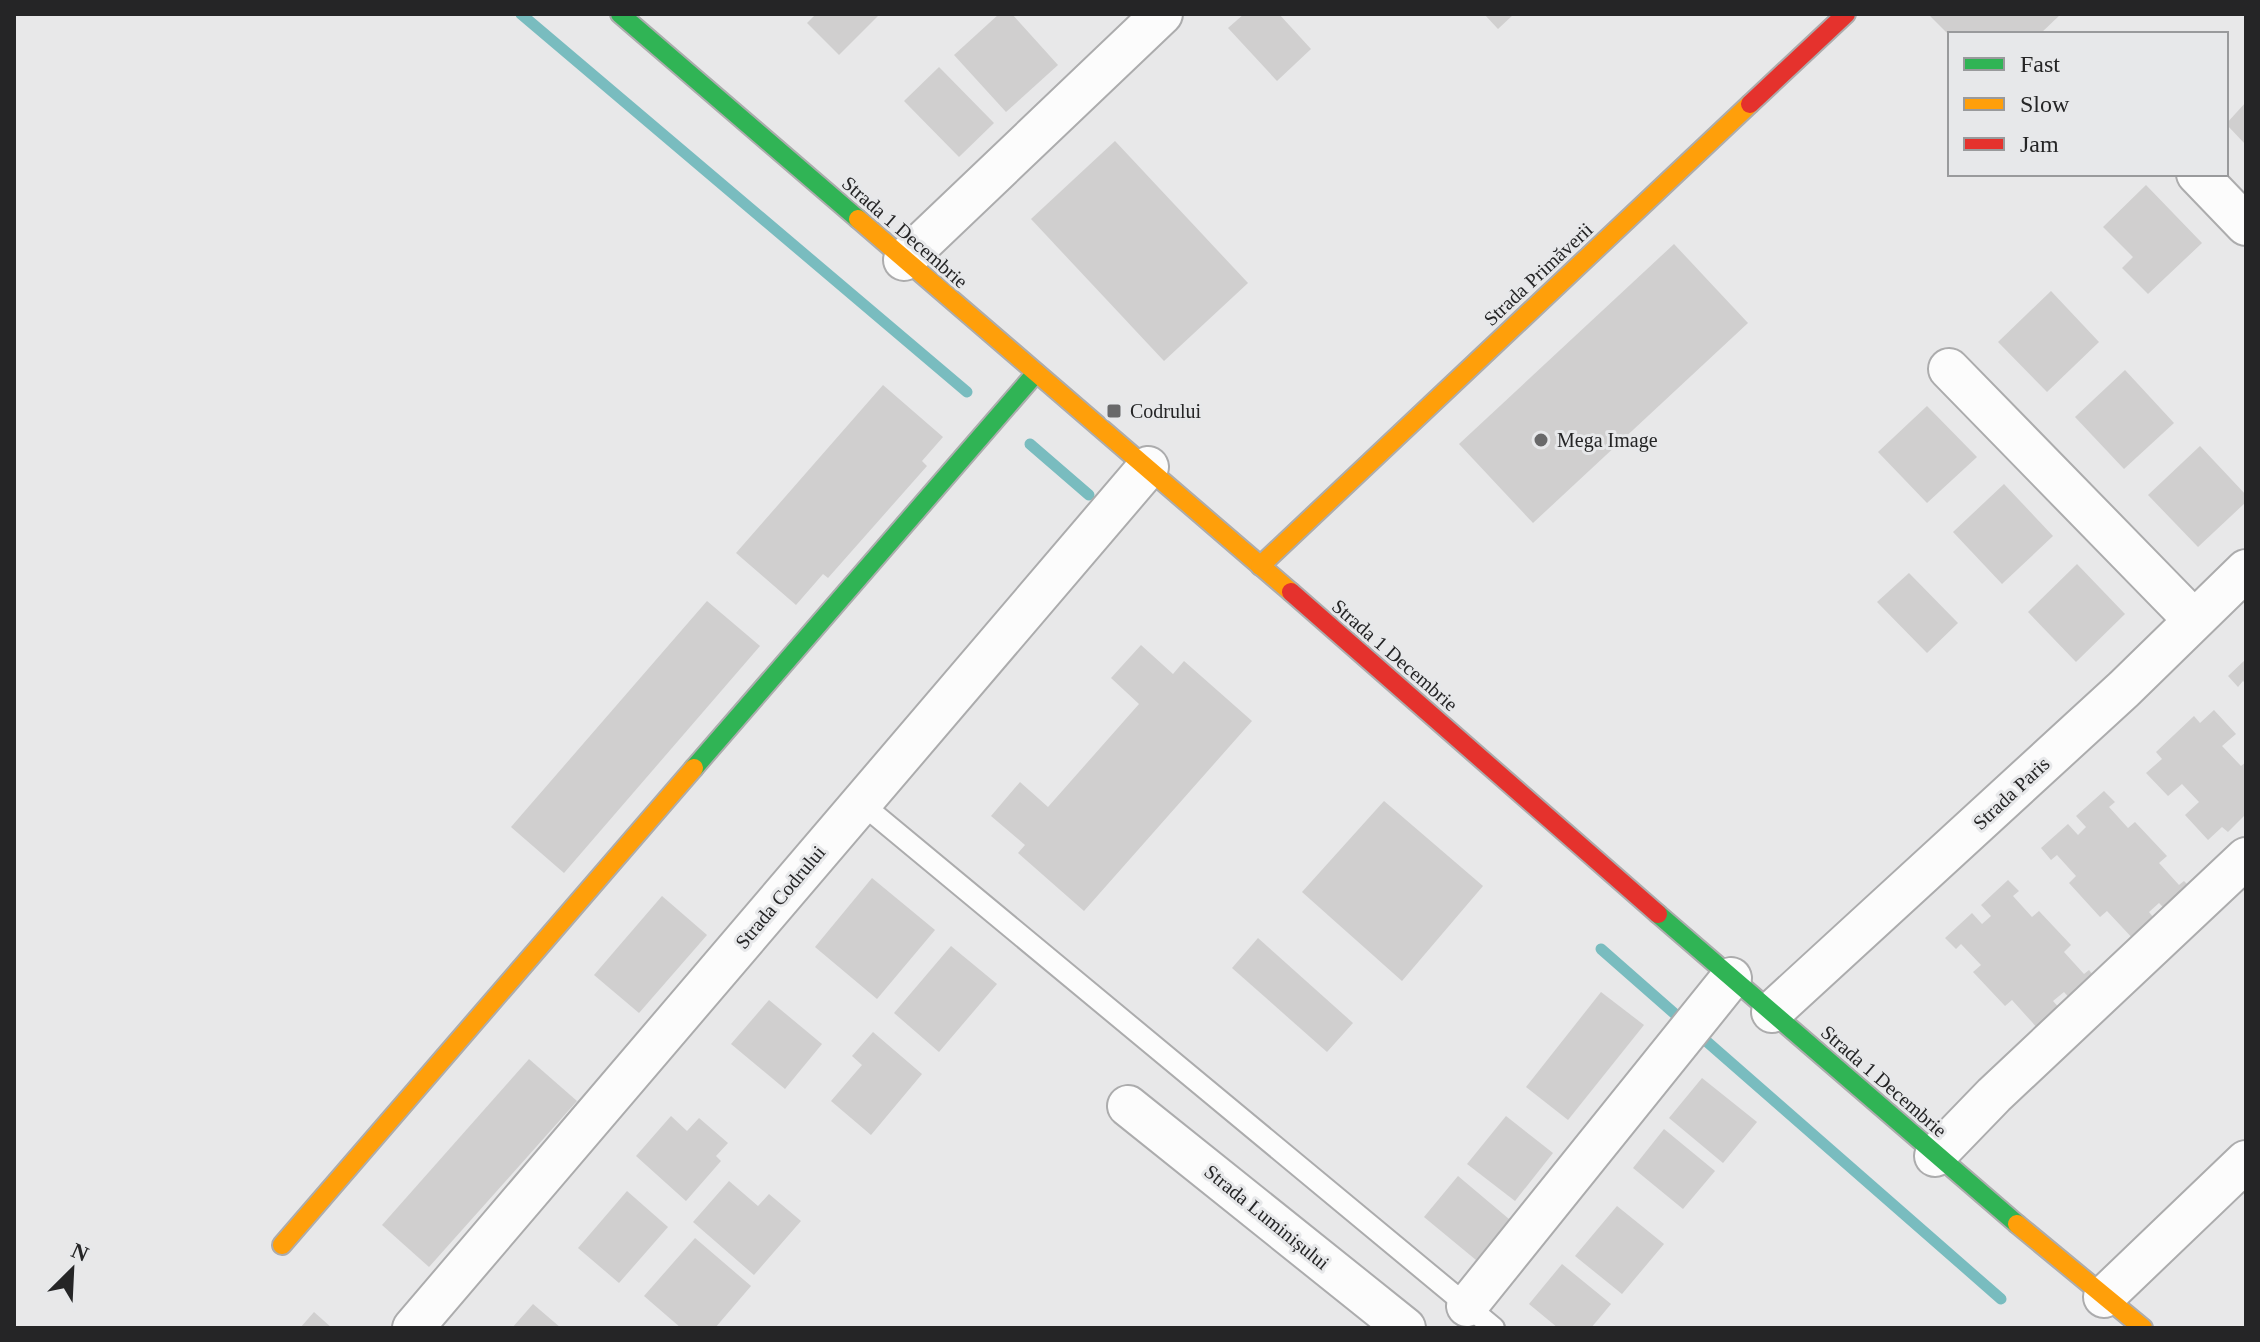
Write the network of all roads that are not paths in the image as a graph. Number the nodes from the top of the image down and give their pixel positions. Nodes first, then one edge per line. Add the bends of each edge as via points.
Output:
1 (620, 14) edge
2 (1162, 14) edge
3 (1846, 14) edge
4 (2199, 176) edge
5 (2246, 225) edge
6 (904, 260) junction
7 (1949, 369) dead end
8 (1036, 373) junction
9 (1148, 467) junction
10 (1260, 566) junction
11 (2246, 570) edge
12 (2193, 619) junction
13 (861, 803) junction
14 (2246, 858) edge
15 (1731, 978) junction
16 (1772, 1012) junction
17 (1128, 1106) dead end
18 (1935, 1156) junction
19 (2246, 1161) edge
20 (282, 1245) dead end
21 (2104, 1297) junction
22 (1480, 1317) edge
23 (413, 1328) edge
24 (1405, 1328) edge
25 (2143, 1328) edge

1 - 6 main road, Strada 1 Decembrie
2 - 6 street
3 - 10 main road, Strada Primăverii
4 - 5 street
6 - 8 main road, Strada 1 Decembrie
7 - 12 street
8 - 9 main road, Strada 1 Decembrie
8 - 20 main road
9 - 10 main road, Strada 1 Decembrie
9 - 13 street, Strada Codrului
10 - 15 main road, Strada 1 Decembrie
11 - 12 street, Strada Paris
12 - 16 street, Strada Paris via 2124,689
13 - 22 lane
13 - 23 street, Strada Codrului
14 - 18 street
15 - 16 main road, Strada 1 Decembrie
15 - 22 street
16 - 18 main road, Strada 1 Decembrie
17 - 24 street, Strada Luminișului
18 - 21 main road, Strada 1 Decembrie
19 - 21 street
21 - 25 main road, Strada 1 Decembrie

